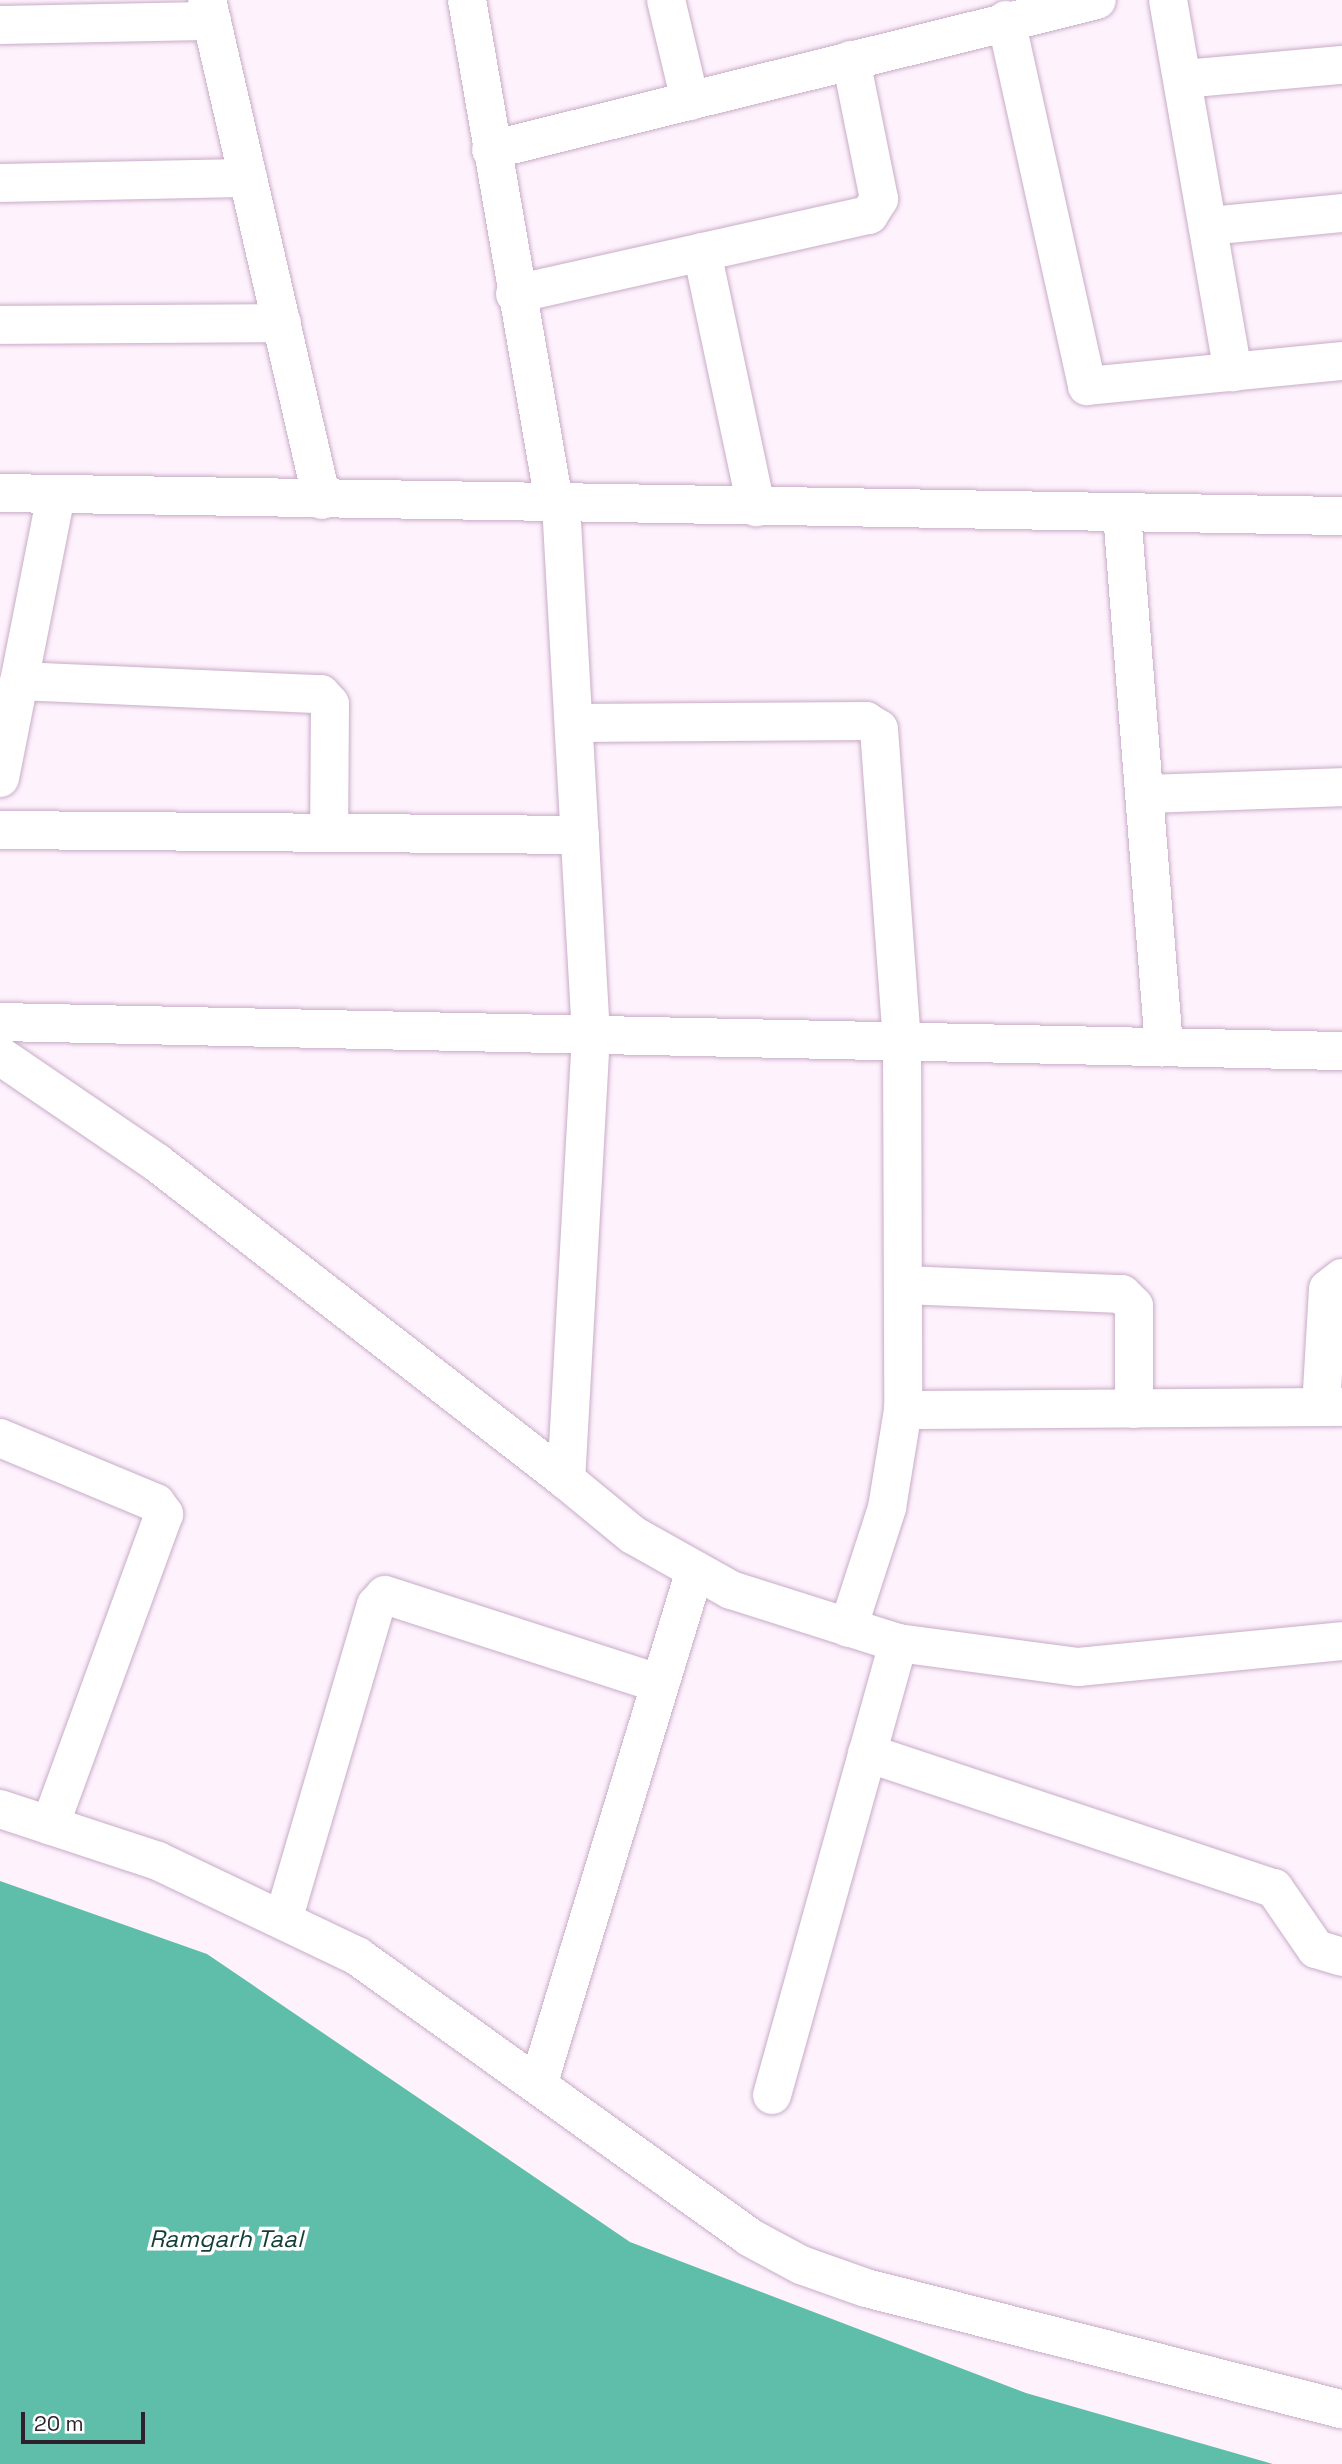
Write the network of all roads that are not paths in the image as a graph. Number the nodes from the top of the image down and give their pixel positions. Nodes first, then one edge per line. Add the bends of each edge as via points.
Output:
1 (467, 0) edge
2 (666, 0) edge
3 (1097, 0) edge
4 (1168, 0) edge
5 (210, 11) edge
6 (1006, 20) junction
7 (0, 25) edge
8 (851, 60) junction
9 (1342, 65) edge
10 (1184, 79) junction
11 (690, 101) junction
12 (491, 150) junction
13 (248, 178) junction
14 (0, 183) edge
15 (1342, 213) edge
16 (1209, 226) junction
17 (702, 252) junction
18 (515, 294) junction
19 (282, 323) junction
20 (0, 325) edge
21 (1342, 361) edge
22 (1233, 372) junction
23 (0, 493) edge
24 (57, 494) junction
25 (322, 500) junction
26 (558, 503) junction
27 (756, 508) junction
28 (1122, 513) junction
29 (1342, 516) edge
30 (19, 681) junction
31 (574, 723) junction
32 (0, 778) edge
33 (1342, 787) edge
34 (1144, 794) junction
35 (0, 830) edge
36 (329, 833) junction
37 (580, 835) junction
38 (0, 1022) edge
39 (591, 1035) junction
40 (902, 1039) junction
41 (1164, 1047) junction
42 (1342, 1051) edge
43 (0, 1056) edge
44 (1342, 1279) edge
45 (904, 1284) junction
46 (1331, 1407) edge
47 (1133, 1409) junction
48 (903, 1410) junction
49 (0, 1438) edge
50 (566, 1480) junction
51 (695, 1570) junction
52 (848, 1628) junction
53 (1342, 1641) edge
54 (898, 1643) junction
55 (660, 1684) junction
56 (867, 1753) junction
57 (26, 1818) edge
58 (284, 1917) junction
59 (1342, 1957) edge
60 (539, 2082) junction
61 (772, 2095) dead end
62 (1342, 2409) edge

1 - 12 street
2 - 11 street
3 - 6 street
4 - 10 street
5 - 7 street
5 - 13 street
6 - 8 street
6 - 22 street via 1083,381 1094,388
8 - 11 street
8 - 17 street via 876,208 869,215
9 - 10 street
10 - 16 street
11 - 12 street
12 - 18 street
13 - 14 street
13 - 19 street
15 - 16 street
16 - 22 street
17 - 18 street
17 - 27 street
18 - 26 street
19 - 20 street
19 - 25 street
21 - 22 street
23 - 24 street
24 - 25 street
24 - 30 street
25 - 26 street
26 - 27 street
26 - 31 street
27 - 28 street
28 - 29 street
28 - 34 street
30 - 32 street
30 - 36 street via 321,694 330,704
31 - 37 street
31 - 40 street via 874,724
33 - 34 street
34 - 41 street
35 - 36 street
36 - 37 street
37 - 39 street
38 - 39 street
39 - 40 street
39 - 50 street
40 - 41 street
40 - 45 street
41 - 42 street
43 - 50 street via 178,1179
44 - 46 street via 1328,1289
45 - 47 street via 1122,1294 1134,1306
45 - 48 street
46 - 47 street
47 - 48 street
48 - 52 street via 887,1508
49 - 57 street via 156,1503 164,1514
50 - 51 street via 634,1535
51 - 52 street via 731,1590
51 - 55 street
52 - 54 street
53 - 54 street via 1078,1667
54 - 56 street
55 - 58 street via 385,1595 376,1605
55 - 60 street
56 - 59 street via 1275,1888 1316,1949
56 - 61 street
57 - 58 street via 159,1861
58 - 60 street via 357,1956
60 - 62 street via 749,2237 801,2265 866,2288

